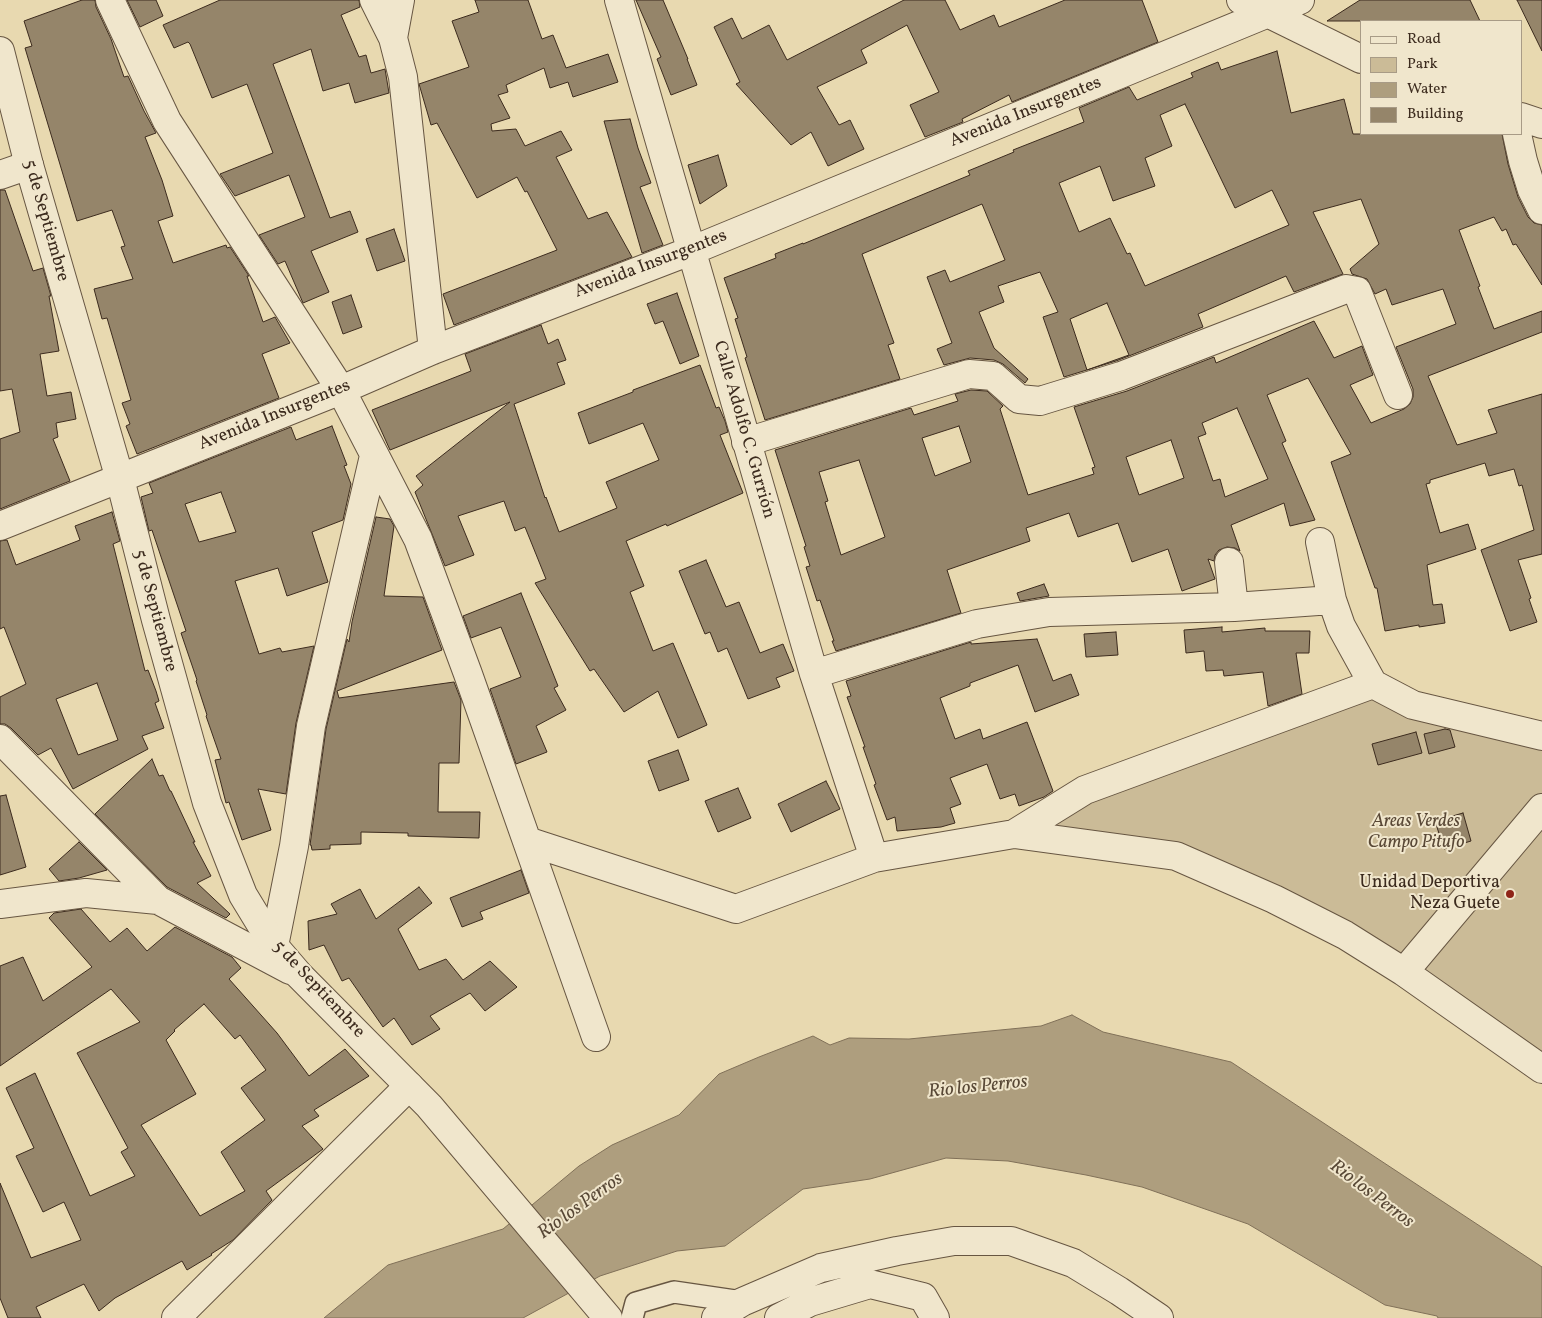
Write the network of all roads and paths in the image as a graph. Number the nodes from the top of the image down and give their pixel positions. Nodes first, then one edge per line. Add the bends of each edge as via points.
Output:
1 (110, 0) edge
2 (374, 0) edge
3 (400, 0) edge
4 (620, 0) edge
5 (1241, 0) edge
6 (1300, 0) edge
7 (1269, 13) junction
8 (393, 38) junction
9 (0, 51) edge
10 (1360, 58) edge
11 (1522, 117) edge
12 (1542, 124) edge
13 (1518, 135) edge
14 (29, 165) junction
15 (0, 175) edge
16 (1542, 210) edge
17 (693, 250) junction
18 (433, 350) junction
19 (341, 390) junction
20 (1398, 395) dead end
21 (746, 442) junction
22 (374, 456) junction
23 (120, 479) junction
24 (0, 526) edge
25 (1320, 542) dead end
26 (1229, 562) dead end
27 (1332, 600) junction
28 (1234, 607) junction
29 (814, 674) junction
30 (1373, 684) junction
31 (1542, 736) edge
32 (0, 739) edge
33 (1542, 808) edge
34 (1014, 834) junction
35 (527, 841) junction
36 (874, 858) junction
37 (158, 900) junction
38 (0, 904) edge
39 (274, 946) junction
40 (1404, 972) junction
41 (299, 975) junction
42 (596, 1037) dead end
43 (1542, 1069) edge
44 (409, 1086) junction
45 (742, 1302) junction
46 (176, 1318) edge
47 (608, 1318) edge
48 (632, 1318) edge
49 (716, 1318) edge
50 (779, 1318) edge
51 (936, 1318) edge
52 (1159, 1318) edge

1 - 19 street via 167,121
2 - 8 street
3 - 8 street
4 - 17 street, Calle Adolfo C. Gurrión
5 - 7 street
6 - 7 street, Avenida Insurgentes
7 - 10 street
7 - 17 street, Avenida Insurgentes
8 - 18 street via 403,77
9 - 14 street, 5 de Septiembre
11 - 12 street
13 - 16 street via 1532,190
14 - 15 street
14 - 23 street, 5 de Septiembre
17 - 18 street, Avenida Insurgentes
17 - 21 street, Calle Adolfo C. Gurrión
18 - 19 street, Avenida Insurgentes
19 - 22 street
19 - 23 street, Avenida Insurgentes
20 - 21 street via 1357,291 1346,289 1121,376 1040,401 1019,399 993,376 969,374
21 - 29 street, Calle Adolfo C. Gurrión
22 - 35 street via 418,539
22 - 39 street via 311,726 294,846
23 - 24 street, Avenida Insurgentes
23 - 39 street, 5 de Septiembre via 207,803 243,895
25 - 27 street
26 - 28 street
27 - 28 street
27 - 30 street
28 - 29 street via 1049,612 977,624
29 - 36 street, Calle Adolfo C. Gurrión
30 - 31 street via 1412,704
30 - 34 street via 1084,790
32 - 37 street
33 - 40 street
34 - 36 street
34 - 40 street via 1176,856 1274,899 1345,935
35 - 36 street via 736,909
35 - 42 street
37 - 38 street via 86,893
37 - 41 street
39 - 41 street, 5 de Septiembre
40 - 43 street
41 - 44 street, 5 de Septiembre
44 - 46 street
44 - 47 street, 5 de Septiembre
45 - 48 street via 674,1292 636,1303
45 - 49 street
45 - 52 street via 821,1268 954,1241 1011,1241 1073,1263
50 - 51 street via 810,1302 870,1284 923,1297

